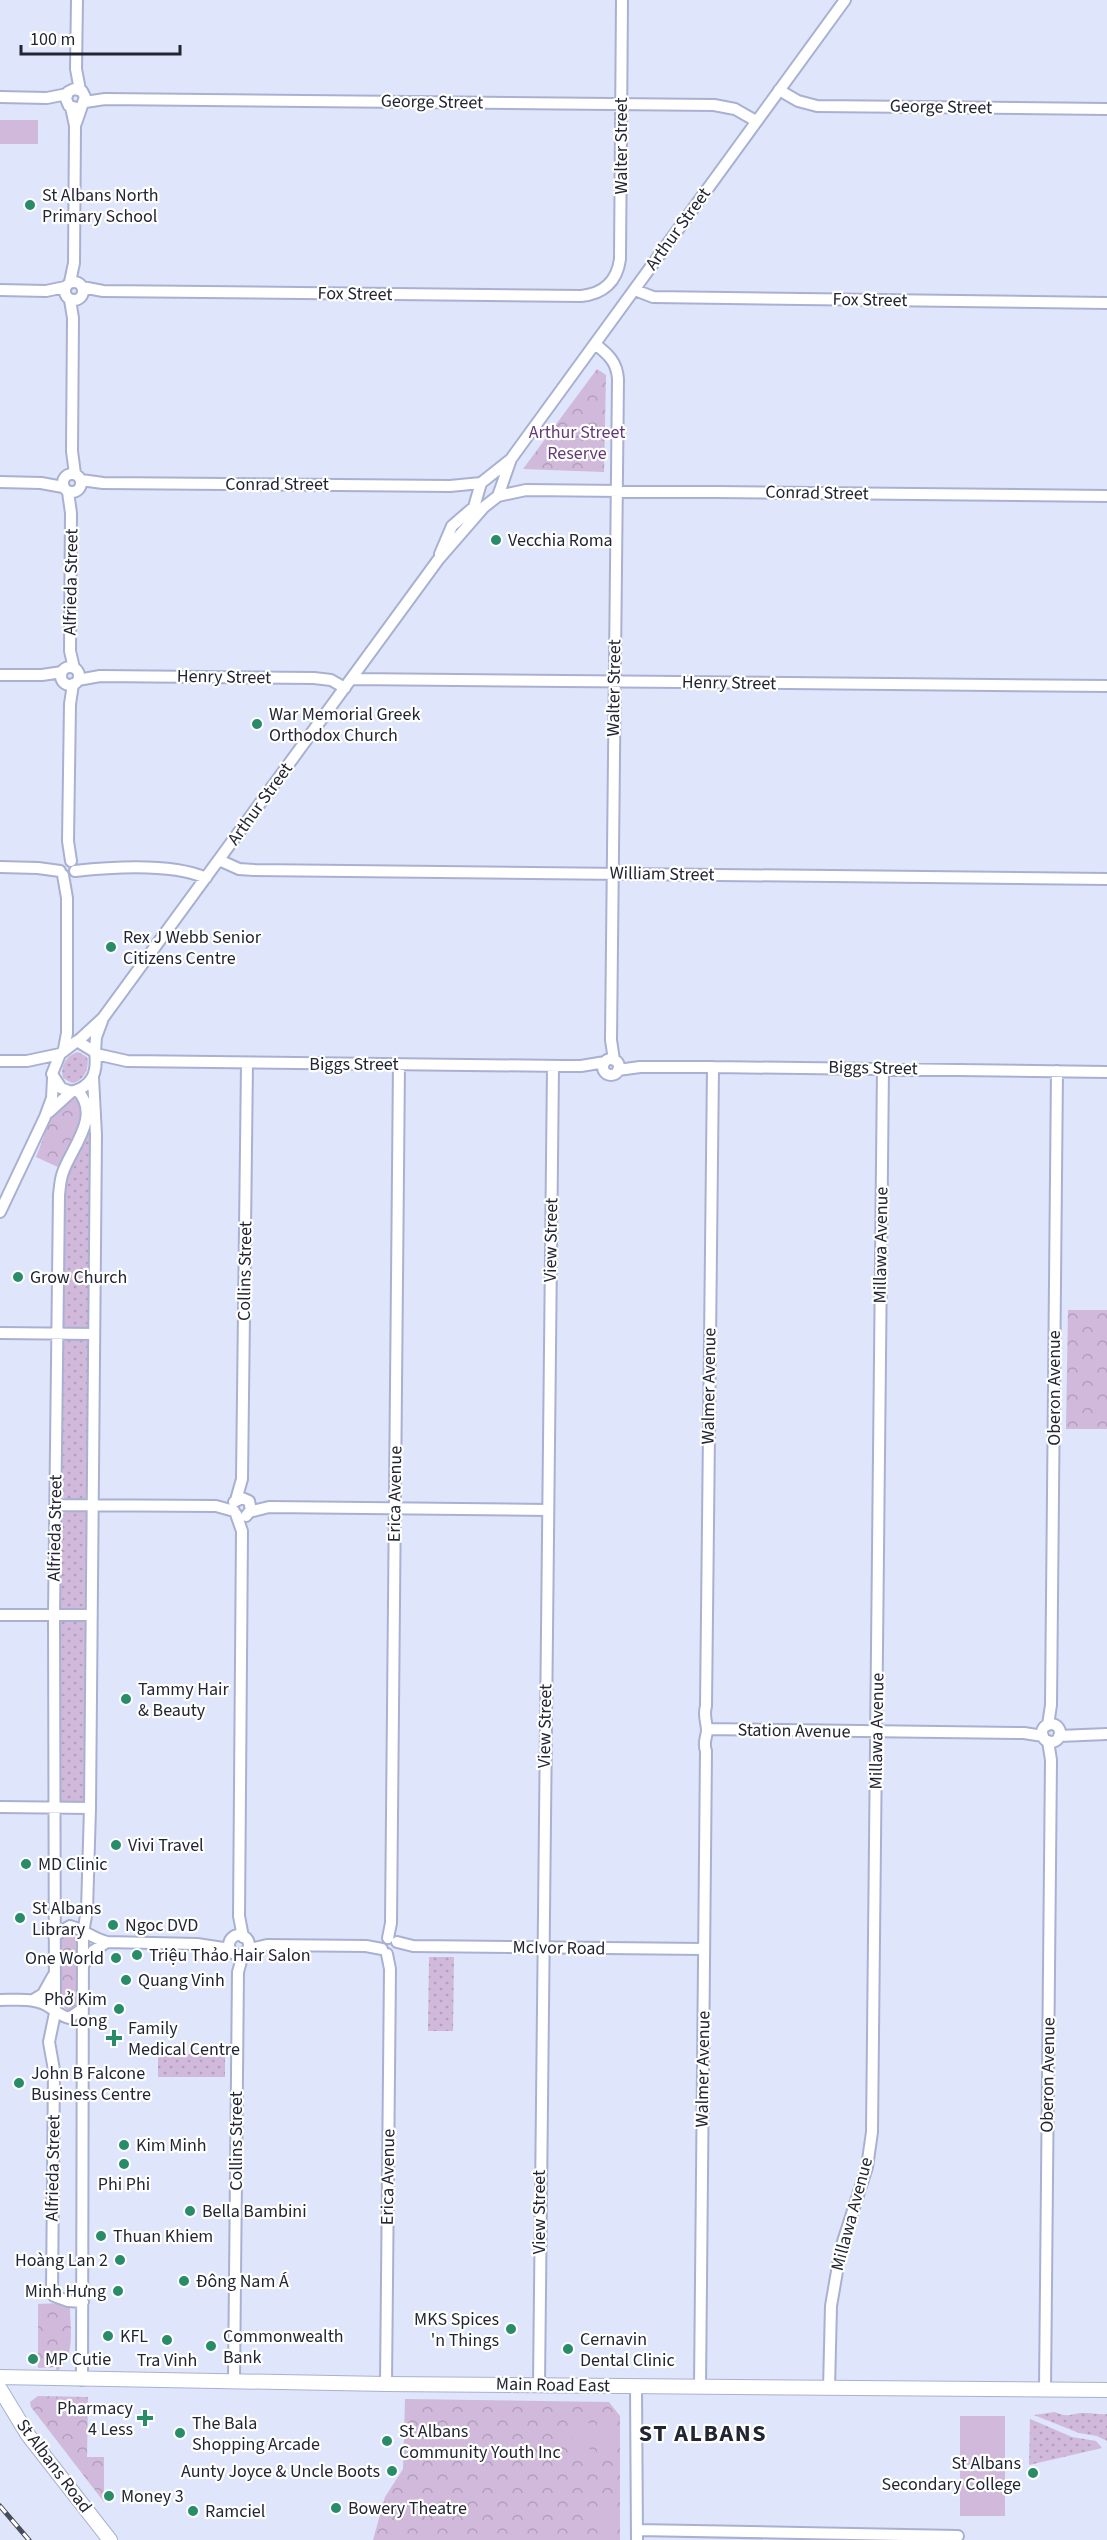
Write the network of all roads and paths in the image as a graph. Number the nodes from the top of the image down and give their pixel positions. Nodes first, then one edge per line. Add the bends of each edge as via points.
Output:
1 (77, 0) edge
2 (622, 0) edge
3 (845, 0) edge
4 (779, 90) junction
5 (0, 97) edge
6 (76, 98) junction
7 (621, 104) junction
8 (1107, 110) edge
9 (756, 121) junction
10 (606, 288) joint
11 (0, 290) edge
12 (635, 290) junction
13 (74, 291) junction
14 (1107, 303) edge
15 (595, 344) junction
16 (511, 459) junction
17 (484, 481) junction
18 (0, 482) edge
19 (72, 483) junction
20 (502, 483) junction
21 (450, 486) junction
22 (526, 490) junction
23 (618, 491) junction
24 (478, 495) junction
25 (1107, 496) edge
26 (496, 498) junction
27 (438, 560) junction
28 (0, 675) edge
29 (70, 676) junction
30 (614, 682) junction
31 (348, 683) junction
32 (1107, 686) edge
33 (219, 860) junction
34 (0, 867) edge
35 (68, 868) junction
36 (613, 874) junction
37 (206, 878) junction
38 (1107, 879) edge
39 (103, 1018) junction
40 (67, 1019) junction
41 (78, 1041) junction
42 (62, 1052) junction
43 (95, 1053) junction
44 (0, 1061) edge
45 (27, 1061) junction
46 (127, 1062) junction
47 (247, 1063) junction
48 (399, 1064) junction
49 (611, 1064) junction
50 (553, 1066) junction
51 (713, 1067) junction
52 (883, 1068) junction
53 (1057, 1071) junction
54 (1107, 1072) edge
55 (94, 1075) junction
56 (53, 1076) junction
57 (74, 1091) junction
58 (45, 1117) junction
59 (0, 1212) edge
60 (0, 1333) edge
61 (57, 1334) junction
62 (94, 1334) junction
63 (55, 1505) junction
64 (93, 1506) junction
65 (242, 1507) junction
66 (394, 1508) junction
67 (547, 1510) junction
68 (0, 1615) edge
69 (54, 1615) junction
70 (91, 1615) junction
71 (710, 1730) junction
72 (877, 1732) junction
73 (1051, 1733) junction
74 (1107, 1734) edge
75 (0, 1807) edge
76 (54, 1808) junction
77 (90, 1808) junction
78 (83, 1933) junction
79 (54, 1936) junction
80 (107, 1942) junction
81 (239, 1945) junction
82 (390, 1946) junction
83 (543, 1948) junction
84 (704, 1949) junction
85 (83, 1966) junction
86 (54, 1975) junction
87 (0, 2000) edge
88 (33, 2000) junction
89 (82, 2009) junction
90 (56, 2013) junction
91 (83, 2301) junction
92 (0, 2377) edge
93 (82, 2380) junction
94 (234, 2381) junction
95 (386, 2384) junction
96 (539, 2385) junction
97 (636, 2386) junction
98 (700, 2387) junction
99 (829, 2388) junction
100 (0, 2389) edge
101 (1045, 2390) junction
102 (1107, 2390) edge
103 (637, 2535) edge
104 (958, 2536) dead end
105 (884, 2537) edge
106 (110, 2540) edge

1 - 6 street, Alfrieda Street
2 - 7 street, Walter Street
3 - 4 street, Arthur Street
4 - 8 street, George Street via 817,106
4 - 9 street, Arthur Street
5 - 6 street, George Street
6 - 7 street, George Street
6 - 13 street, Alfrieda Street
7 - 9 street, George Street via 725,106
7 - 10 street, Walter Street via 620,259 617,273
9 - 12 street, Arthur Street
10 - 13 street, Fox Street via 581,296
11 - 13 street, Fox Street
12 - 14 street, Fox Street via 653,297
12 - 15 street, Arthur Street
13 - 19 street, Alfrieda Street
15 - 16 street, Arthur Street
15 - 23 street, Walter Street via 611,357 618,372
16 - 17 street, Arthur Street
16 - 20 street, Arthur Street
17 - 20 street, Conrad Street via 492,478
17 - 21 street, Conrad Street
17 - 24 street
18 - 19 street, Conrad Street
19 - 21 street, Conrad Street
19 - 29 street, Alfrieda Street
20 - 22 street, Conrad Street
20 - 26 street, Arthur Street
21 - 24 street, Conrad Street
22 - 23 street, Conrad Street
22 - 26 street, Conrad Street
23 - 25 street, Conrad Street
23 - 30 street, Walter Street
24 - 26 street, Conrad Street
24 - 27 street, Arthur Street via 471,510 452,526
26 - 27 street, Arthur Street
27 - 31 street, Arthur Street
28 - 29 street, Henry Street
29 - 31 street, Henry Street via 324,679
29 - 35 street, Alfrieda Street
30 - 31 street, Henry Street
30 - 32 street, Henry Street
30 - 36 street, Walter Street
31 - 33 street, Arthur Street
33 - 36 street, William Street via 239,869 254,870
33 - 37 street, Arthur Street
34 - 35 street
35 - 37 street via 176,869
35 - 40 street, Alfrieda Street
36 - 38 street, William Street
36 - 49 street, Walter Street
37 - 39 street, Arthur Street
39 - 41 street, Arthur Street
39 - 43 street, Arthur Street
40 - 41 street, Alfrieda Street
40 - 42 street, Alfrieda Street
41 - 42 street
41 - 43 street
42 - 45 street
42 - 56 street via 54,1064
43 - 46 street, Biggs Street
43 - 55 street
44 - 45 street
45 - 56 street
46 - 47 street, Biggs Street
46 - 55 street, Biggs Street
47 - 48 street, Biggs Street
47 - 65 street, Collins Street
48 - 50 street, Biggs Street
48 - 66 street, Erica Avenue
49 - 50 street, Biggs Street
49 - 51 street, Biggs Street
50 - 67 street, View Street
51 - 52 street, Biggs Street
51 - 71 street, Walmer Avenue via 703,1717
52 - 53 street, Biggs Street
52 - 72 street, Millawa Avenue
53 - 54 street, Biggs Street
53 - 73 street, Oberon Avenue
55 - 57 street via 87,1085
55 - 62 street, Alfrieda Street
56 - 57 street via 61,1088
56 - 58 street via 52,1098
57 - 58 street
57 - 61 street, Alfrieda Street via 84,1098 86,1118 60,1181
58 - 59 street
60 - 61 street
61 - 62 street
61 - 63 street, Alfrieda Street
62 - 64 street, Alfrieda Street
63 - 64 street
63 - 69 street, Alfrieda Street
64 - 65 street
64 - 70 street, Alfrieda Street
65 - 66 street
65 - 81 street, Collins Street via 236,1918
66 - 67 street
66 - 82 street, Erica Avenue
67 - 83 street, View Street
68 - 69 street
69 - 70 street
69 - 76 street, Alfrieda Street
70 - 77 street, Alfrieda Street
71 - 72 street, Station Avenue
71 - 84 street, Walmer Avenue via 704,1740
72 - 73 street, Station Avenue
72 - 99 street, Millawa Avenue via 872,2132 867,2167 841,2248 832,2295
73 - 74 street, Station Avenue
73 - 101 street, Oberon Avenue
75 - 76 street
76 - 77 street
76 - 79 street, Alfrieda Street
77 - 78 street, Alfrieda Street
78 - 79 street, McIvor Road via 70,1926
78 - 80 street, McIvor Road
78 - 85 street, Alfrieda Street
79 - 86 street, Alfrieda Street
80 - 81 street, McIvor Road
80 - 85 street via 93,1951
81 - 82 street, McIvor Road
81 - 94 street, Collins Street
82 - 83 street, McIvor Road
82 - 95 street, Erica Avenue
83 - 84 street, McIvor Road
83 - 96 street, View Street
84 - 98 street, Walmer Avenue
85 - 89 street, Alfrieda Street
86 - 88 street via 43,1994
86 - 90 street, Alfrieda Street
87 - 88 street
88 - 90 street
89 - 90 street via 69,2018
89 - 91 street, Alfrieda Street
90 - 91 street, Alfrieda Street via 49,2042 54,2070 52,2292 68,2301
91 - 93 street, Alfrieda Street
92 - 93 main road, Main Road East
93 - 94 main road, Main Road East
94 - 95 main road, Main Road East
95 - 96 main road, Main Road East
96 - 97 main road, Main Road East
97 - 98 main road, Main Road East
97 - 103 street
98 - 99 main road, Main Road East
99 - 101 main road, Main Road East
100 - 106 main road, St Albans Road via 28,2435
101 - 102 main road, Main Road East
103 - 105 street
104 - 105 street

